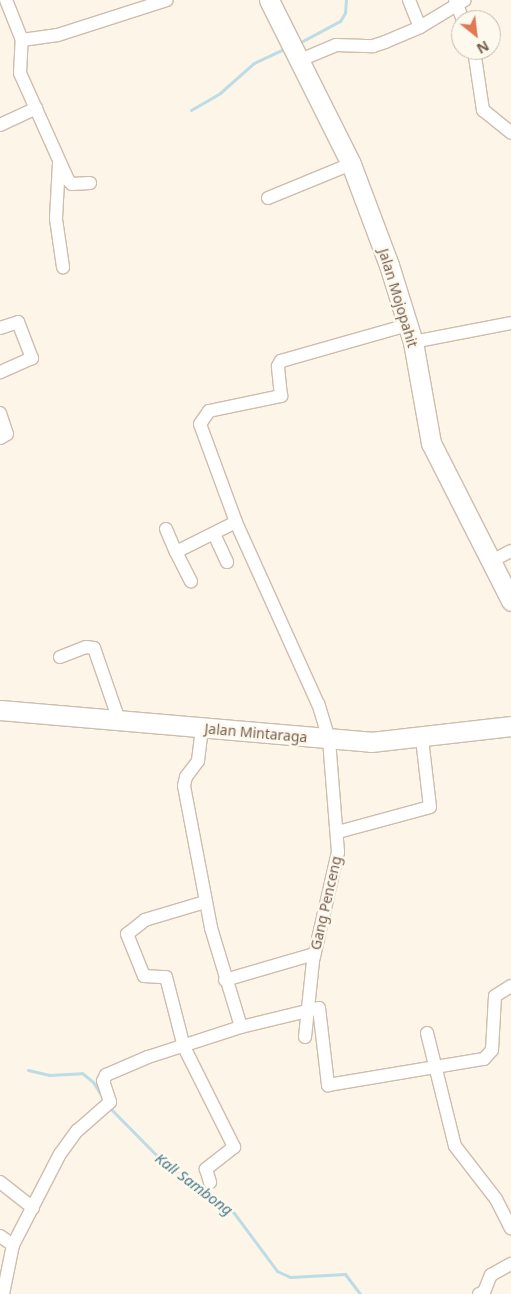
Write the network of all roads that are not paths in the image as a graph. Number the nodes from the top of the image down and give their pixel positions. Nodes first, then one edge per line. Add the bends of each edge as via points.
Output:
1 (6, 0) edge
2 (167, 0) edge
3 (268, 0) edge
4 (409, 0) edge
5 (459, 2) edge
6 (420, 27) junction
7 (22, 40) junction
8 (476, 60) edge
9 (298, 61) junction
10 (36, 108) junction
11 (0, 124) edge
12 (511, 133) edge
13 (59, 161) junction
14 (351, 164) junction
15 (90, 183) dead end
16 (268, 198) dead end
17 (63, 267) dead end
18 (511, 323) edge
19 (0, 328) edge
20 (410, 334) junction
21 (0, 372) edge
22 (0, 412) edge
23 (0, 438) edge
24 (236, 522) junction
25 (166, 529) dead end
26 (214, 534) junction
27 (511, 551) edge
28 (176, 552) junction
29 (492, 561) junction
30 (227, 562) dead end
31 (191, 581) dead end
32 (511, 601) edge
33 (60, 658) dead end
34 (0, 710) edge
35 (119, 720) junction
36 (511, 726) edge
37 (202, 728) junction
38 (422, 738) junction
39 (329, 739) junction
40 (338, 832) junction
41 (205, 902) junction
42 (314, 954) junction
43 (225, 980) junction
44 (511, 986) edge
45 (241, 1027) junction
46 (427, 1033) dead end
47 (305, 1037) dead end
48 (184, 1047) junction
49 (435, 1068) junction
50 (0, 1182) edge
51 (210, 1182) dead end
52 (33, 1208) junction
53 (511, 1228) edge
54 (0, 1236) edge
55 (14, 1245) junction
56 (511, 1264) edge
57 (482, 1293) edge
58 (3, 1294) edge

1 - 7 street
2 - 7 street via 58,35
3 - 9 street, Jalan Mojopahit
4 - 6 street
5 - 6 street
6 - 9 street via 373,46 326,47
7 - 10 street via 20,73
8 - 12 street via 483,110
9 - 14 street, Jalan Mojopahit
10 - 11 street
10 - 13 street
13 - 15 street via 70,183
13 - 17 street via 56,219
14 - 16 street
14 - 20 street, Jalan Mojopahit via 389,265
18 - 20 street
19 - 21 street via 18,322 32,358
20 - 24 street, Gang Penceng via 280,361 281,396 242,402 204,416 200,424
20 - 29 street, Jalan Mojopahit via 427,432
22 - 23 street via 6,434
24 - 26 street
24 - 39 street, Gang Penceng via 318,704
25 - 28 street
26 - 28 street
26 - 30 street
27 - 29 street
28 - 31 street
29 - 32 street, Jalan Mojopahit
33 - 35 street via 86,647 94,648
34 - 35 street, Jalan Mintaraga
35 - 37 street, Jalan Mintaraga
36 - 38 street, Jalan Mintaraga
37 - 39 street, Jalan Mintaraga
37 - 41 street via 198,761 184,781
38 - 39 street, Jalan Mintaraga via 371,742
38 - 40 street via 430,807
39 - 40 street, Gang Penceng
40 - 42 street, Gang Penceng via 335,870
41 - 43 street
41 - 48 street via 145,920 127,934 144,976 166,977
42 - 43 street
42 - 47 street, Gang Penceng
43 - 45 street
44 - 49 street via 495,996 493,1044 488,1056
45 - 48 street
45 - 49 street via 319,1008 328,1086
46 - 49 street
48 - 51 street via 234,1147 206,1170
48 - 52 street via 148,1057 106,1075 103,1081 107,1106 69,1141
49 - 53 street via 455,1146 496,1199
50 - 52 street
52 - 55 street
54 - 55 street
55 - 58 street
56 - 57 street via 491,1275

